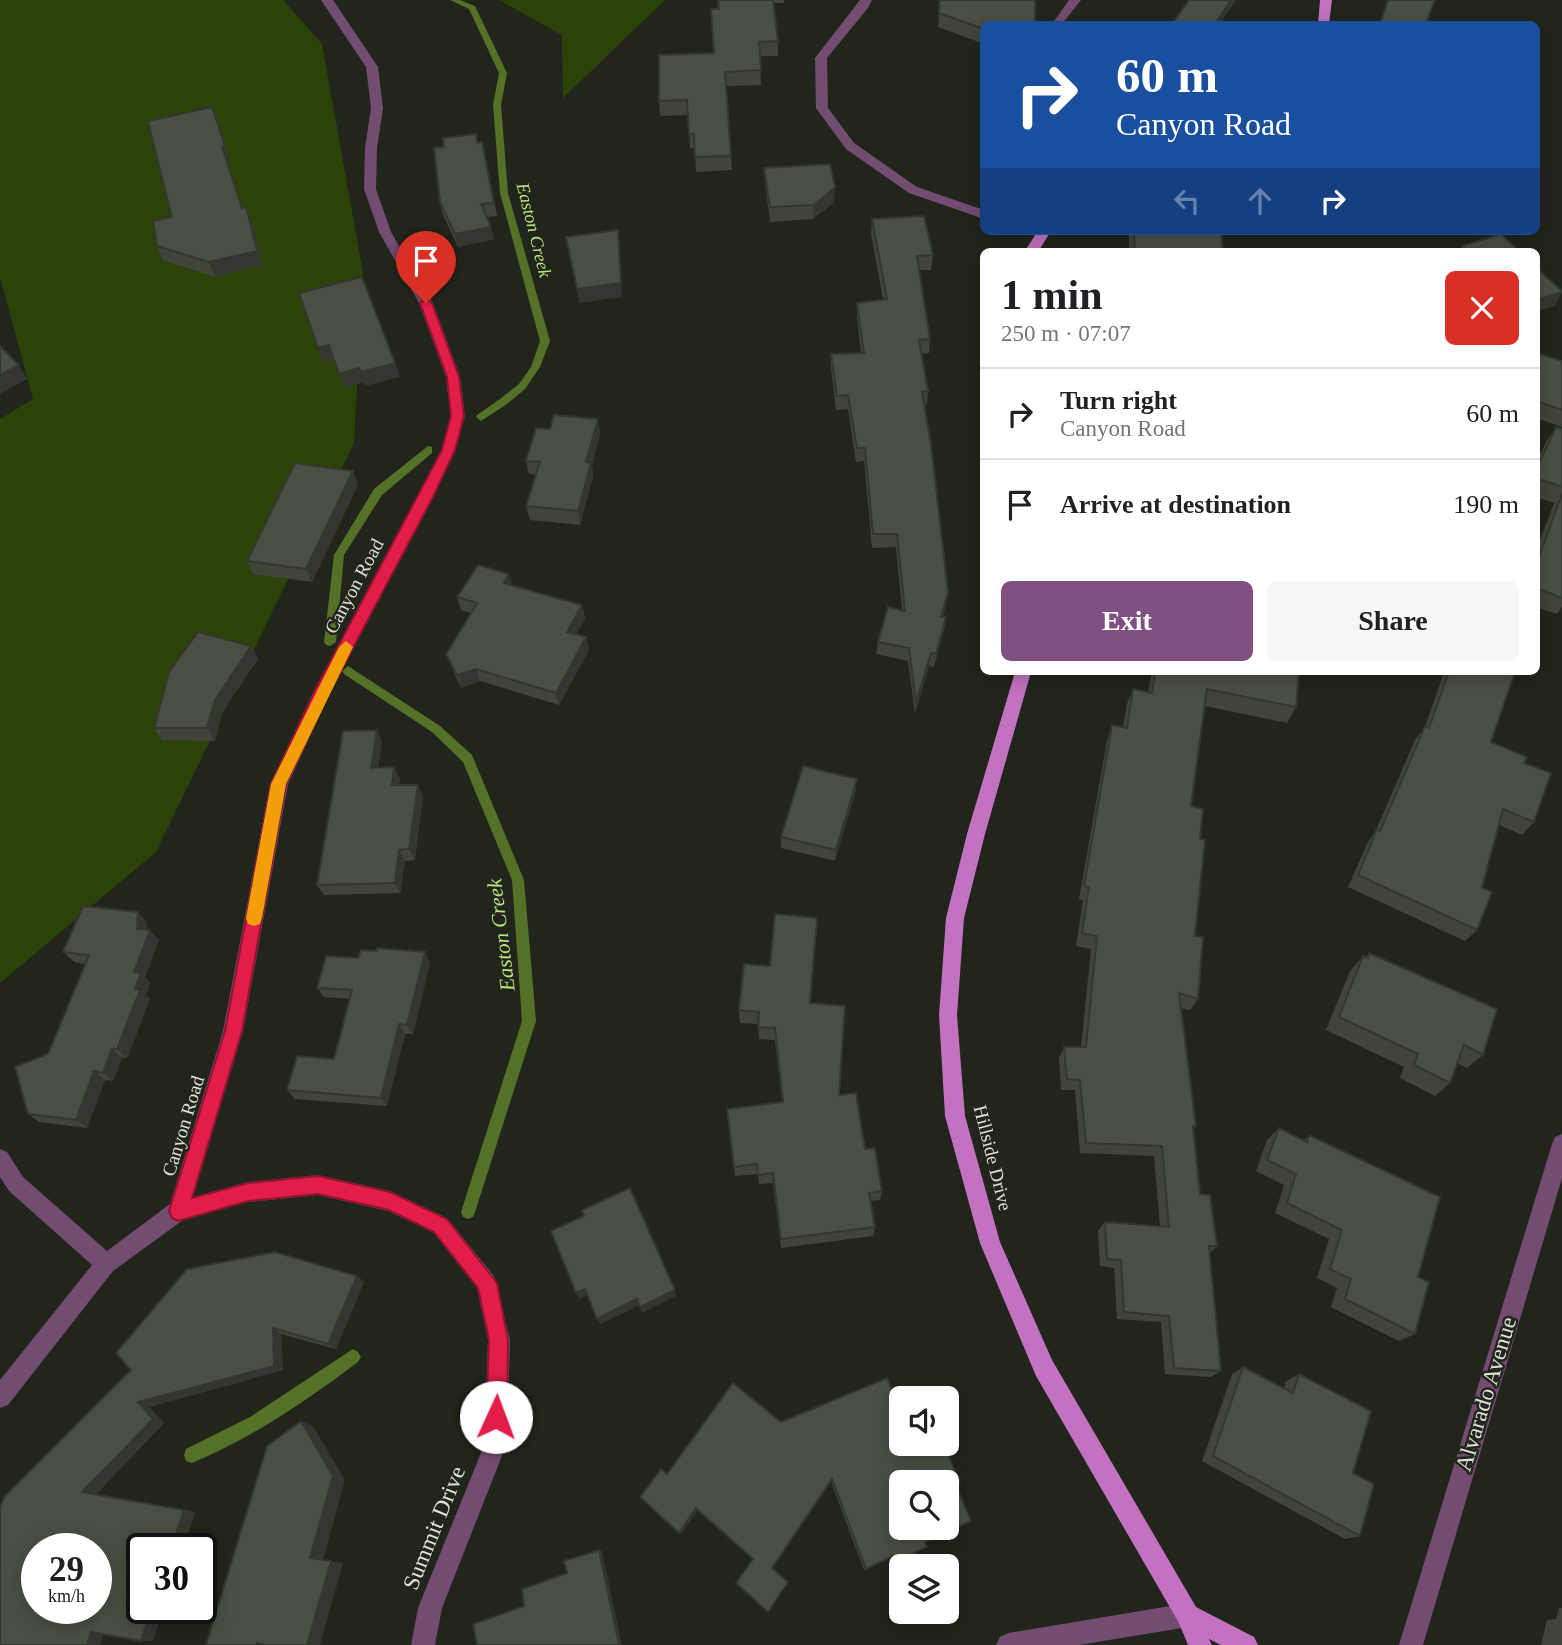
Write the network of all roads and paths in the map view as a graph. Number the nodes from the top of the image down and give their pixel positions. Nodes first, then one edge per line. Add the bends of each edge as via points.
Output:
1 (327, 0) edge
2 (866, 0) edge
3 (1075, 0) edge
4 (1326, 0) edge
5 (1060, 21) edge
6 (1324, 21) edge
7 (980, 214) edge
8 (1022, 675) edge
9 (1562, 1144) edge
10 (0, 1159) edge
11 (178, 1211) junction
12 (106, 1264) junction
13 (0, 1397) edge
14 (1188, 1615) junction
15 (423, 1645) edge
16 (1008, 1645) edge
17 (1200, 1645) edge
18 (1246, 1645) edge
19 (1410, 1645) edge

1 - 11 street, Canyon Road via 372,67 377,108 370,189 385,232 426,303 453,377 458,416 449,450 432,485 323,690 279,784 233,1031
2 - 7 street via 821,58 822,108 850,146 913,190
3 - 5 street
4 - 6 main road
8 - 14 main road, Hillside Drive via 955,918 948,1015 955,1116 990,1243 1044,1368
9 - 19 street, Alvarado Avenue
10 - 12 street via 16,1184
11 - 12 street, Summit Drive
11 - 15 street, Summit Drive via 248,1192 318,1185 390,1201 440,1225 487,1283 499,1340 496,1443 430,1608
12 - 13 street, Summit Drive
14 - 16 street
14 - 17 main road, Hillside Drive
14 - 18 main road

